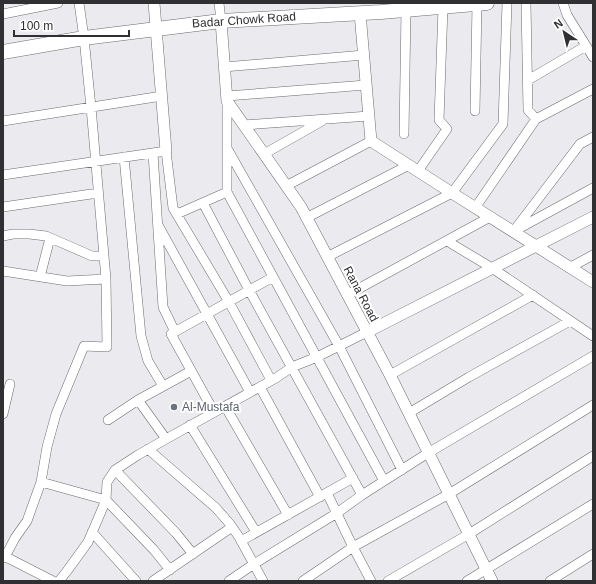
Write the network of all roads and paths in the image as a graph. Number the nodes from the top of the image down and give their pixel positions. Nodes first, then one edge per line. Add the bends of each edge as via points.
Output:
1 (58, 3) edge
2 (79, 3) edge
3 (154, 3) edge
4 (219, 3) edge
5 (482, 3) edge
6 (507, 3) edge
7 (526, 3) edge
8 (563, 3) edge
9 (413, 7) edge
10 (443, 7) junction
11 (360, 8) edge
12 (7, 10) edge
13 (221, 21) junction
14 (157, 28) junction
15 (84, 38) junction
16 (586, 46) junction
17 (3, 52) edge
18 (364, 55) junction
19 (593, 57) edge
20 (224, 67) junction
21 (528, 80) junction
22 (366, 85) junction
23 (593, 89) edge
24 (162, 96) junction
25 (227, 98) junction
26 (91, 107) junction
27 (475, 111) dead end
28 (369, 116) junction
29 (325, 119) junction
30 (536, 119) junction
31 (3, 121) edge
32 (244, 126) junction
33 (404, 134) dead end
34 (593, 137) edge
35 (370, 141) junction
36 (227, 149) junction
37 (166, 151) junction
38 (153, 153) junction
39 (264, 154) junction
40 (124, 158) junction
41 (95, 162) junction
42 (413, 168) junction
43 (3, 175) edge
44 (286, 186) junction
45 (593, 188) edge
46 (227, 192) junction
47 (98, 193) junction
48 (452, 193) junction
49 (203, 203) junction
50 (3, 207) edge
51 (475, 208) junction
52 (177, 214) junction
53 (490, 217) junction
54 (593, 217) edge
55 (306, 218) junction
56 (158, 225) junction
57 (513, 232) junction
58 (3, 236) edge
59 (50, 238) junction
60 (446, 241) junction
61 (535, 246) junction
62 (593, 255) edge
63 (104, 256) junction
64 (327, 257) junction
65 (492, 268) junction
66 (569, 268) junction
67 (3, 271) edge
68 (40, 277) junction
69 (273, 277) junction
70 (106, 279) junction
71 (593, 282) edge
72 (249, 290) junction
73 (348, 295) junction
74 (533, 296) junction
75 (229, 302) junction
76 (207, 314) junction
77 (570, 321) junction
78 (175, 332) junction
79 (367, 332) junction
80 (593, 336) edge
81 (339, 346) junction
82 (593, 356) edge
83 (317, 357) junction
84 (292, 367) junction
85 (191, 371) junction
86 (390, 375) junction
87 (272, 380) junction
88 (10, 384) dead end
89 (163, 386) junction
90 (260, 387) junction
91 (250, 392) junction
92 (138, 400) junction
93 (593, 405) edge
94 (226, 406) junction
95 (214, 412) junction
96 (409, 413) junction
97 (3, 414) edge
98 (108, 420) dead end
99 (190, 425) junction
100 (166, 439) junction
101 (148, 449) junction
102 (428, 453) junction
103 (593, 456) edge
104 (115, 470) junction
105 (402, 470) junction
106 (353, 478) junction
107 (384, 481) junction
108 (41, 482) junction
109 (449, 494) junction
110 (324, 495) junction
111 (362, 495) junction
112 (106, 500) junction
113 (593, 504) edge
114 (337, 512) junction
115 (288, 515) junction
116 (232, 527) junction
117 (92, 532) junction
118 (256, 532) junction
119 (468, 534) junction
120 (241, 541) junction
121 (353, 547) junction
122 (193, 554) junction
123 (593, 554) edge
124 (4, 557) edge
125 (254, 564) junction
126 (486, 569) junction
127 (170, 570) junction
128 (52, 581) edge
129 (59, 581) edge
130 (136, 581) edge
131 (153, 581) edge
132 (229, 581) edge
133 (263, 581) edge
134 (303, 581) edge
135 (372, 581) edge
136 (388, 581) edge
137 (467, 581) edge
138 (492, 581) edge
139 (550, 581) edge

1 - 12 street
2 - 15 street
3 - 14 street
4 - 13 street
5 - 10 main road, Badar Chowk Road
5 - 27 street
6 - 48 street via 503,124
7 - 21 street
8 - 16 street via 567,15
9 - 10 main road, Badar Chowk Road
9 - 11 main road, Badar Chowk Road
9 - 33 street
10 - 42 street via 439,120 447,129
11 - 13 main road, Badar Chowk Road
11 - 18 street
13 - 14 main road, Badar Chowk Road
13 - 20 street, Rana Road
14 - 15 main road, Badar Chowk Road
14 - 24 street
15 - 17 main road, Badar Chowk Road
15 - 26 street
16 - 19 street
16 - 21 street
18 - 20 street
18 - 22 street
20 - 25 street, Rana Road
21 - 30 street via 528,110
22 - 25 street
22 - 28 street
23 - 30 street
24 - 26 street
24 - 37 street
25 - 32 street, Rana Road
25 - 36 street
26 - 31 street
26 - 41 street
28 - 29 street
28 - 35 street
29 - 32 street
29 - 39 street
30 - 51 street
32 - 39 street, Rana Road
34 - 57 street via 580,144
35 - 42 street
35 - 44 street
36 - 46 street
36 - 81 street
37 - 38 street
37 - 52 street via 173,208
38 - 40 street
38 - 56 street
39 - 44 street, Rana Road
40 - 41 street
40 - 89 street via 141,336 148,361
41 - 43 street
41 - 47 street
42 - 48 street
42 - 55 street
44 - 55 street, Rana Road
45 - 57 street
46 - 49 street
46 - 69 street
47 - 50 street
47 - 63 street
48 - 51 street
48 - 64 street
49 - 52 street
49 - 72 street
51 - 53 street
52 - 75 street
53 - 57 street
53 - 60 street
54 - 61 street
55 - 64 street, Rana Road
56 - 76 street
56 - 78 street via 162,307
57 - 61 street
58 - 59 street via 29,234
59 - 63 street via 92,256
59 - 68 street
60 - 65 street
60 - 73 street
61 - 65 street
61 - 66 street
62 - 66 street
63 - 70 street
64 - 73 street, Rana Road
65 - 74 street
65 - 79 street
66 - 71 street
67 - 68 street
68 - 70 street via 66,281
69 - 72 street
69 - 83 street
70 - 108 street via 107,347 84,346 56,414
72 - 75 street
72 - 84 street
73 - 79 street, Rana Road
74 - 77 street
74 - 86 street
75 - 76 street
75 - 87 street
76 - 78 street
76 - 91 street
77 - 80 street
77 - 96 street
78 - 85 street via 171,334
79 - 81 street
79 - 86 street, Rana Road
81 - 83 street
81 - 105 street
82 - 102 street
83 - 84 street
83 - 107 street
84 - 87 street
84 - 106 street
85 - 89 street
85 - 95 street
86 - 96 street, Rana Road
87 - 90 street
88 - 97 street
89 - 92 street
90 - 91 street
90 - 110 street
91 - 94 street
92 - 98 street
92 - 100 street
93 - 109 street
94 - 95 street
94 - 115 street
95 - 99 street
96 - 102 street, Rana Road
99 - 100 street
99 - 118 street
100 - 101 street
101 - 104 street
101 - 116 street via 216,508
102 - 105 street
102 - 109 street, Rana Road
103 - 119 street
104 - 112 street via 107,482
104 - 122 street
105 - 107 street
106 - 110 street
106 - 111 street
107 - 111 street
108 - 112 street
108 - 124 street via 27,521
109 - 119 street, Rana Road
109 - 121 street
110 - 114 street
110 - 115 street
111 - 114 street
112 - 117 street
112 - 127 street
113 - 126 street
114 - 121 street
114 - 125 street
115 - 118 street
116 - 120 street
116 - 122 street
117 - 129 street via 88,542
117 - 130 street
118 - 120 street
119 - 126 street, Rana Road
119 - 136 street
120 - 125 street
121 - 134 street
121 - 135 street
122 - 127 street
123 - 139 street
124 - 128 street
125 - 132 street
125 - 133 street
126 - 137 street
126 - 138 street, Rana Road
127 - 131 street

